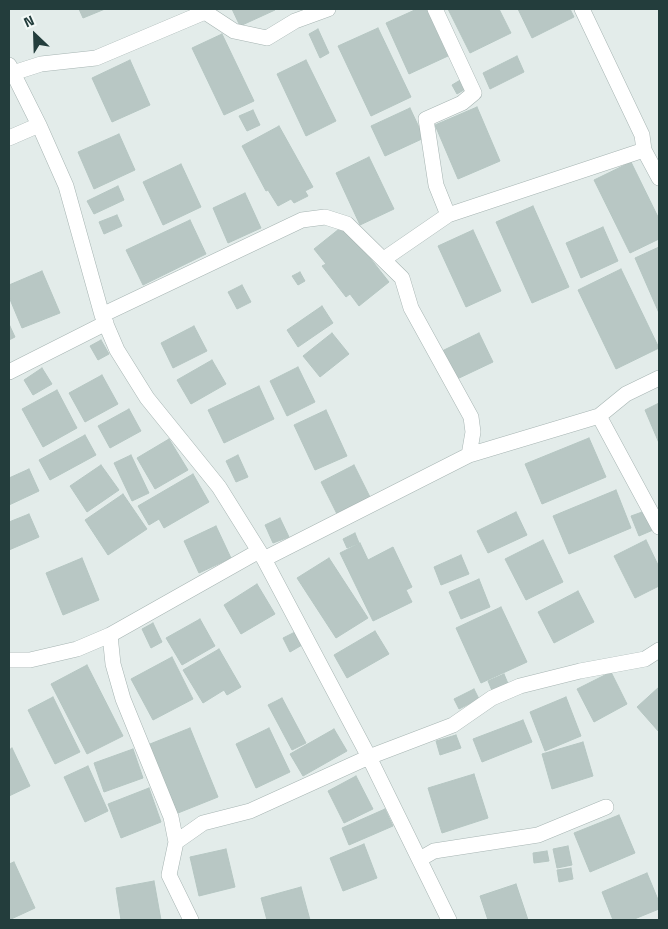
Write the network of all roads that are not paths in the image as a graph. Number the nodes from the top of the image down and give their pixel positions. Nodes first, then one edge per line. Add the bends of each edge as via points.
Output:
1 (328, 9) edge
2 (434, 9) edge
3 (582, 9) edge
4 (11, 69) edge
5 (39, 125) junction
6 (9, 138) edge
7 (644, 150) junction
8 (659, 178) edge
9 (448, 215) junction
10 (384, 259) junction
11 (104, 319) junction
12 (9, 372) edge
13 (659, 378) edge
14 (599, 416) junction
15 (470, 454) junction
16 (659, 527) edge
17 (261, 555) junction
18 (110, 635) junction
19 (659, 650) edge
20 (9, 660) edge
21 (369, 758) junction
22 (606, 807) dead end
23 (176, 842) junction
24 (420, 859) junction
25 (191, 920) edge
26 (449, 920) edge

1 - 4 street via 296,21 267,38 234,31 205,12 96,58
2 - 9 street via 474,93 462,103 426,119 436,185
3 - 7 street via 642,135
4 - 5 street
5 - 6 street
5 - 11 street via 66,186
7 - 8 street
7 - 9 street
9 - 10 street
10 - 11 street via 347,224 325,217 302,220
10 - 15 street via 402,278 411,308 471,417 474,432
11 - 12 street
11 - 17 street via 117,350 147,398 218,487
13 - 14 street via 626,394
14 - 15 street
14 - 16 street
15 - 17 street
17 - 18 street
17 - 21 street
18 - 20 street via 77,649 30,660
18 - 23 street via 113,664 123,699 171,818
19 - 21 street via 645,658 520,686 492,698 453,726
21 - 23 street via 250,811 203,823
21 - 24 street
22 - 24 street via 538,835 434,851
23 - 25 street via 169,875
24 - 26 street

